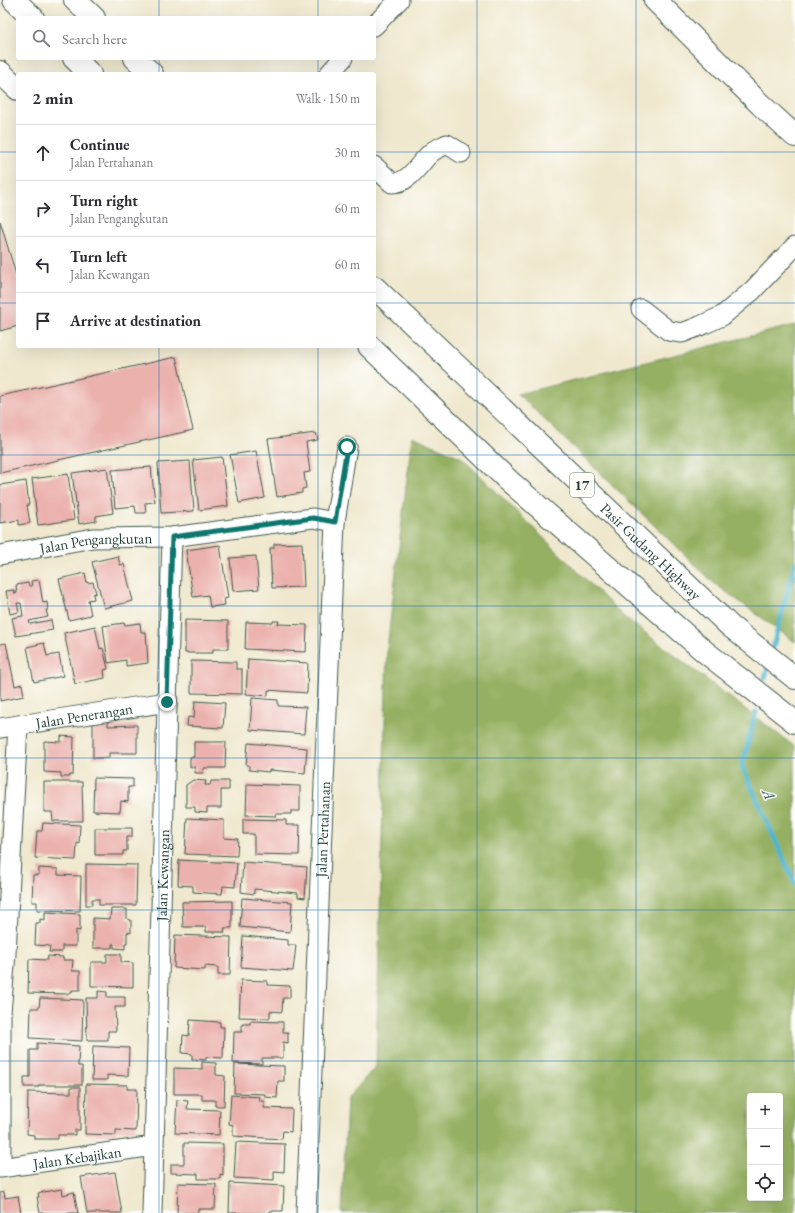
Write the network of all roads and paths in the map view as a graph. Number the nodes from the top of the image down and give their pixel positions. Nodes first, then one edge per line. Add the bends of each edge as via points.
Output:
1 (14, 0) edge
2 (75, 0) edge
3 (399, 0) edge
4 (655, 0) edge
5 (31, 16) edge
6 (92, 16) edge
7 (376, 24) edge
8 (76, 60) edge
9 (137, 60) edge
10 (341, 60) edge
11 (0, 72) edge
12 (88, 72) edge
13 (150, 72) edge
14 (331, 72) edge
15 (16, 87) edge
16 (795, 136) edge
17 (461, 153) dead end
18 (376, 168) edge
19 (795, 246) edge
20 (376, 289) edge
21 (641, 308) dead end
22 (371, 348) edge
23 (347, 447) dead end
24 (335, 522) junction
25 (172, 537) junction
26 (0, 556) edge
27 (795, 678) edge
28 (167, 702) junction
29 (795, 722) edge
30 (9, 726) edge
31 (1, 1013) edge
32 (154, 1146) junction
33 (1, 1168) edge
34 (152, 1213) edge
35 (306, 1213) edge

1 - 5 main road
2 - 6 main road
3 - 7 street
4 - 16 main road
8 - 12 main road
9 - 13 main road
10 - 14 street
11 - 15 main road
17 - 18 street via 447,144 433,152 399,183 392,183
19 - 21 street via 752,291 722,316 700,326 682,333 669,331
20 - 27 main road, Pasir Gudang Highway / 17 via 730,626
22 - 29 main road via 508,480 704,651
23 - 24 street, Jalan Pertahanan
24 - 25 street, Jalan Pengangkutan via 313,518
24 - 35 street, Jalan Pertahanan
25 - 26 street, Jalan Pengangkutan via 93,538
25 - 28 street, Jalan Kewangan
28 - 30 street, Jalan Penerangan
28 - 32 street, Jalan Kewangan
30 - 31 street via 6,946
31 - 33 street
32 - 33 street, Jalan Kebajikan
32 - 34 street, Jalan Kewangan

